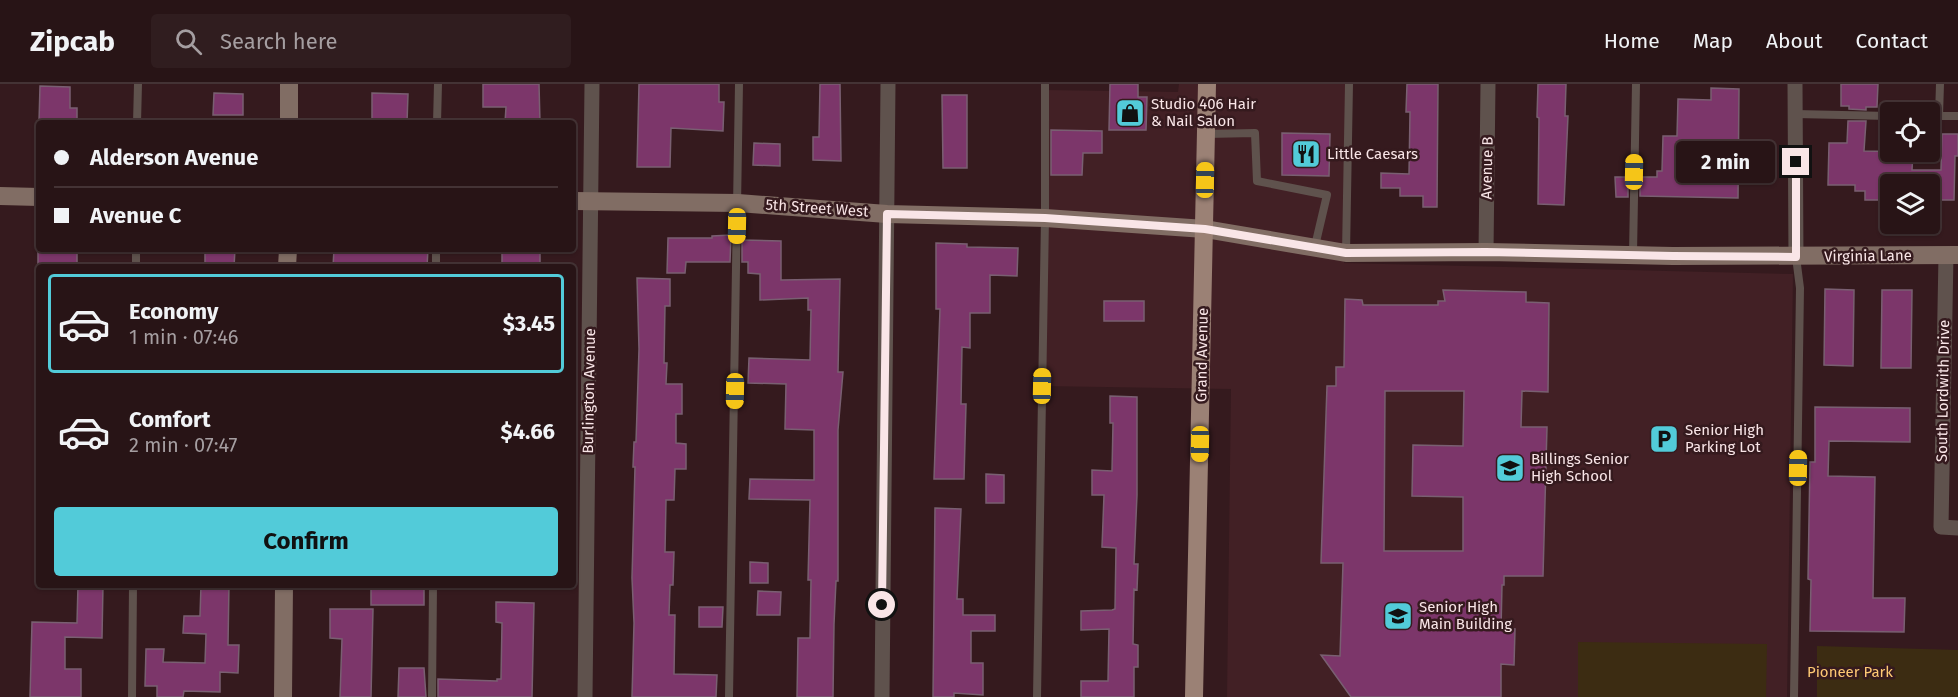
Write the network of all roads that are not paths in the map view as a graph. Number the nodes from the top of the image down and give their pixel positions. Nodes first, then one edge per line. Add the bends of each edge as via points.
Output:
1 (138, 84) edge
2 (289, 84) edge
3 (438, 84) edge
4 (592, 84) edge
5 (739, 84) edge
6 (888, 84) edge
7 (1045, 84) edge
8 (1207, 84) edge
9 (1349, 84) edge
10 (1488, 84) edge
11 (1636, 84) edge
12 (1795, 84) edge
13 (1940, 84) edge
14 (1939, 102) edge
15 (1795, 114) junction
16 (1880, 116) edge
17 (1940, 116) edge
18 (1958, 116) edge
19 (137, 120) edge
20 (289, 120) edge
21 (437, 120) edge
22 (1206, 134) junction
23 (0, 196) edge
24 (36, 197) edge
25 (582, 201) edge
26 (738, 203) junction
27 (887, 214) junction
28 (1045, 218) junction
29 (1205, 229) junction
30 (1314, 248) junction
31 (1486, 252) junction
32 (1346, 253) junction
33 (1634, 254) junction
34 (1952, 255) edge
35 (1796, 257) junction
36 (1958, 528) edge
37 (133, 588) edge
38 (284, 588) edge
39 (433, 588) edge
40 (132, 697) edge
41 (283, 697) edge
42 (432, 697) edge
43 (585, 697) edge
44 (729, 697) edge
45 (882, 697) edge
46 (1037, 697) edge
47 (1194, 697) edge
48 (1794, 697) edge

1 - 19 lane
2 - 20 street
3 - 21 lane
4 - 25 street, Burlington Avenue
5 - 26 lane
6 - 27 street
7 - 28 lane
8 - 22 main road, Grand Avenue
9 - 32 lane
10 - 31 street, Avenue B
11 - 33 lane
12 - 15 street
13 - 14 lane
15 - 16 lane
15 - 35 street
17 - 18 lane
22 - 29 main road, Grand Avenue
22 - 30 lane via 1255,133 1257,181 1327,195
23 - 24 street
25 - 26 street, 5th Street West
25 - 43 street, Burlington Avenue
26 - 27 street, 5th Street West
26 - 44 lane
27 - 28 street, 5th Street West
27 - 45 street
28 - 29 street, 5th Street West
28 - 46 lane
29 - 30 street, Virginia Lane
29 - 47 main road, Grand Avenue
30 - 32 street, Virginia Lane
31 - 32 street, Virginia Lane
31 - 33 street, Virginia Lane
33 - 35 street, Virginia Lane
34 - 35 street, Virginia Lane
34 - 36 street, South Lordwith Drive via 1941,527
35 - 48 lane via 1800,288
37 - 40 lane
38 - 41 street
39 - 42 lane

